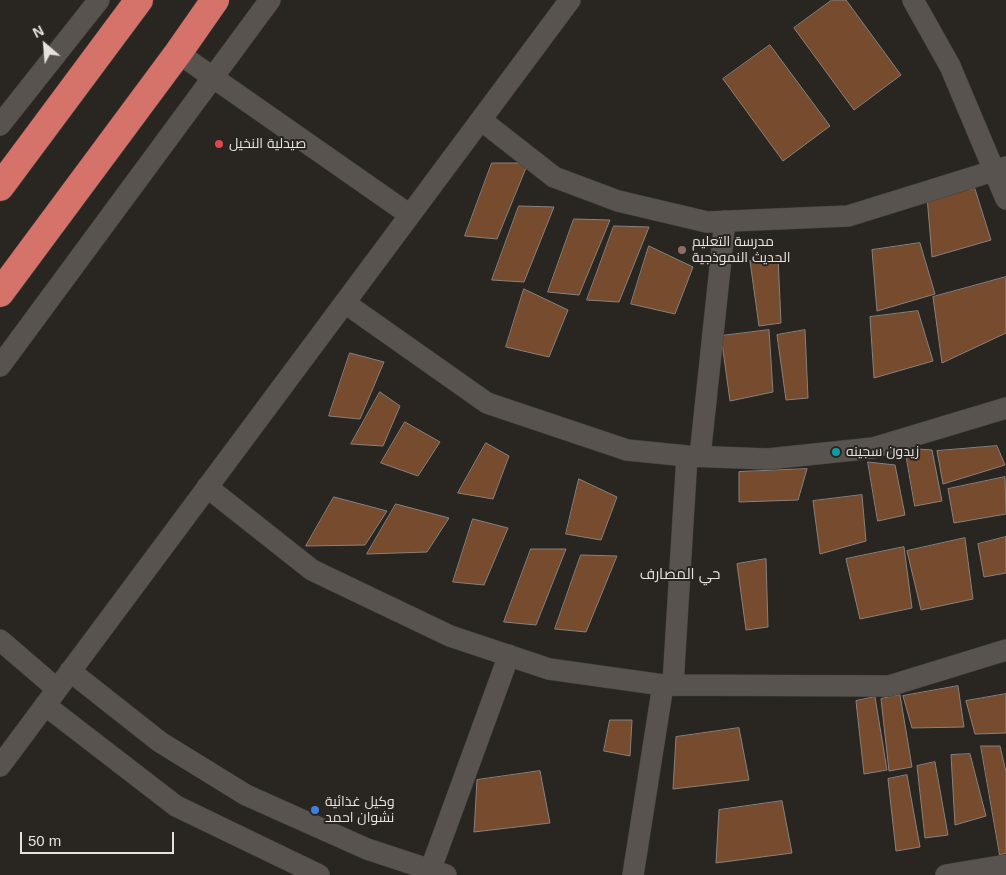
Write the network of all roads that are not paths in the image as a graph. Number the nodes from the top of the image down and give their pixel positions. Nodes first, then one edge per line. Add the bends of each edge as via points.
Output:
1 (99, 0) edge
2 (138, 0) edge
3 (215, 0) edge
4 (270, 0) edge
5 (570, 0) edge
6 (913, 0) edge
7 (178, 53) junction
8 (213, 76) junction
9 (481, 120) junction
10 (0, 125) edge
11 (1001, 169) edge
12 (0, 187) edge
13 (1006, 199) edge
14 (410, 215) junction
15 (726, 221) junction
16 (0, 293) edge
17 (344, 303) junction
18 (0, 366) edge
19 (1006, 408) edge
20 (693, 456) junction
21 (208, 487) junction
22 (0, 640) edge
23 (1006, 650) edge
24 (509, 656) junction
25 (70, 671) junction
26 (668, 684) junction
27 (51, 697) junction
28 (0, 766) edge
29 (1006, 865) edge
30 (438, 873) edge
31 (319, 875) edge
32 (633, 875) edge
33 (946, 875) edge

1 - 10 street
2 - 12 highway
3 - 7 highway
4 - 8 street
5 - 9 street
6 - 11 street
7 - 8 street
7 - 16 highway
8 - 14 street
8 - 18 street
9 - 14 street
9 - 15 street via 554,177 618,201 707,222
11 - 13 street
11 - 15 street via 848,216
14 - 17 street
15 - 20 street
17 - 20 street via 487,403 627,450
17 - 21 street
19 - 20 street via 873,448 768,459
20 - 26 street
21 - 24 street via 312,570 450,636
21 - 25 street
22 - 27 street
23 - 26 street via 889,686
24 - 26 street via 549,669
24 - 30 street
25 - 27 street
25 - 30 street via 160,742 246,795 367,849
26 - 32 street
27 - 28 street
27 - 31 street via 176,806
29 - 33 street

